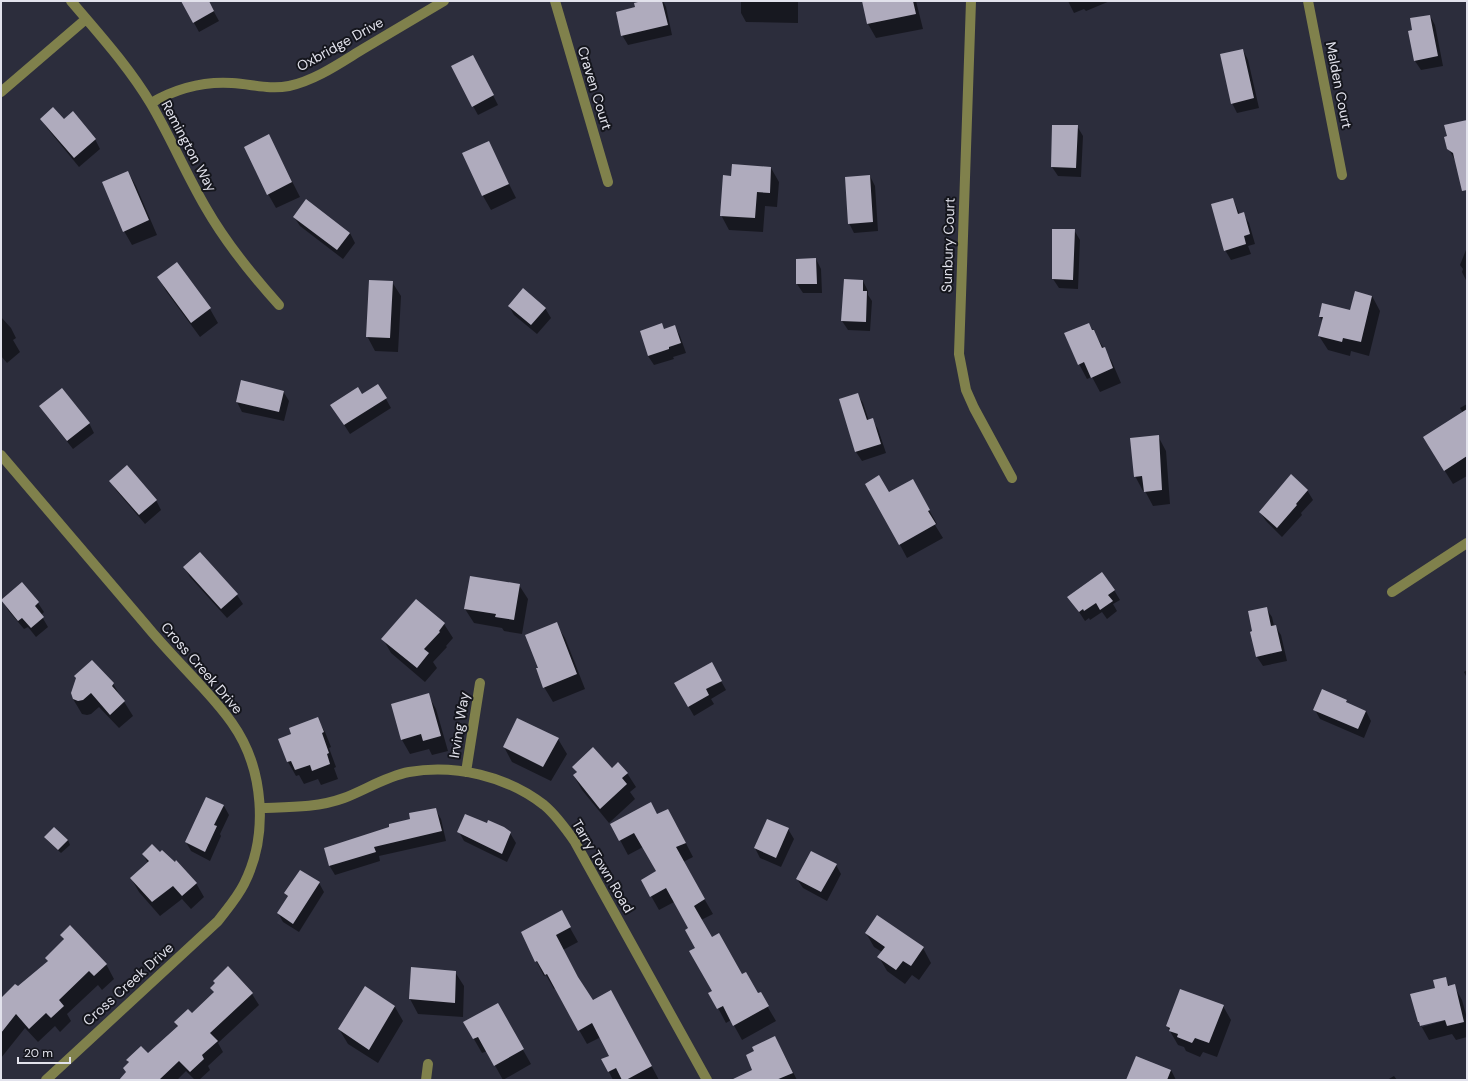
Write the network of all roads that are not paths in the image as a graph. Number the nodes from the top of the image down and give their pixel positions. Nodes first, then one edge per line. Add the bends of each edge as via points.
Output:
1 (71, 1) edge
2 (444, 1) edge
3 (555, 1) edge
4 (971, 1) edge
5 (1308, 1) edge
6 (86, 19) junction
7 (1, 92) edge
8 (151, 103) junction
9 (1342, 175) dead end
10 (608, 182) dead end
11 (279, 305) dead end
12 (1, 455) edge
13 (1012, 478) dead end
14 (1467, 543) edge
15 (1392, 592) dead end
16 (480, 683) dead end
17 (466, 772) junction
18 (260, 808) junction
19 (428, 1064) dead end
20 (46, 1080) edge
21 (426, 1080) edge
22 (707, 1080) edge

1 - 6 street, Remington Way
2 - 8 street, Oxbridge Drive via 303,82 277,88 233,83 201,84 175,91
3 - 10 street, Craven Court
4 - 13 street, Sunbury Court via 959,354 966,390
5 - 9 street, Malden Court
6 - 7 street
6 - 8 street, Remington Way via 125,65
8 - 11 street, Remington Way via 194,188 218,228
12 - 18 street, Cross Creek Drive via 148,628 226,715 239,734 250,759 257,783
14 - 15 street
16 - 17 street, Irving Way
17 - 18 street, Tarry Town Road via 407,772 324,803
17 - 22 street, Tarry Town Road via 512,785 545,806 561,823 575,842
18 - 20 street, Cross Creek Drive via 258,835 250,867 244,883 227,909 213,926
19 - 21 street

